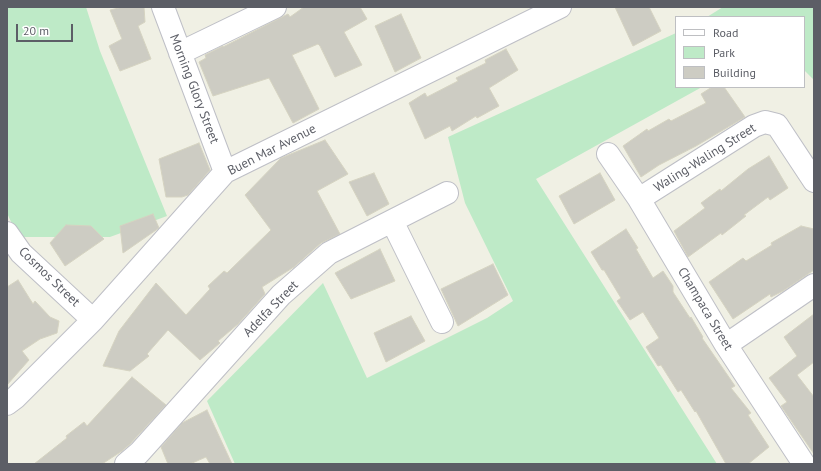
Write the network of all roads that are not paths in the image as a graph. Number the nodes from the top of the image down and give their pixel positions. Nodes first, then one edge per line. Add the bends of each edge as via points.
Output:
1 (163, 7) edge
2 (275, 7) edge
3 (560, 7) edge
4 (180, 53) junction
5 (608, 154) dead end
6 (225, 172) junction
7 (814, 181) edge
8 (447, 193) dead end
9 (639, 199) junction
10 (392, 221) junction
11 (7, 233) edge
12 (14, 257) edge
13 (814, 285) edge
14 (93, 320) junction
15 (442, 322) dead end
16 (726, 345) junction
17 (7, 404) edge
18 (126, 464) edge
19 (804, 464) edge

1 - 4 street, Morning Glory Street
2 - 4 street
3 - 6 street, Buen Mar Avenue
4 - 6 street, Morning Glory Street
5 - 9 street, Champaca Street
6 - 14 street, Buen Mar Avenue
7 - 9 street, Waling-Waling Street via 777,125 765,122 754,126
8 - 10 street, Adelfa Street
9 - 16 street, Champaca Street
10 - 15 street
10 - 18 street, Adelfa Street via 329,253 281,295 139,453
11 - 12 street, Cosmos Street
12 - 14 street, Cosmos Street
13 - 16 street
14 - 17 street, Buen Mar Avenue
16 - 19 street, Champaca Street

